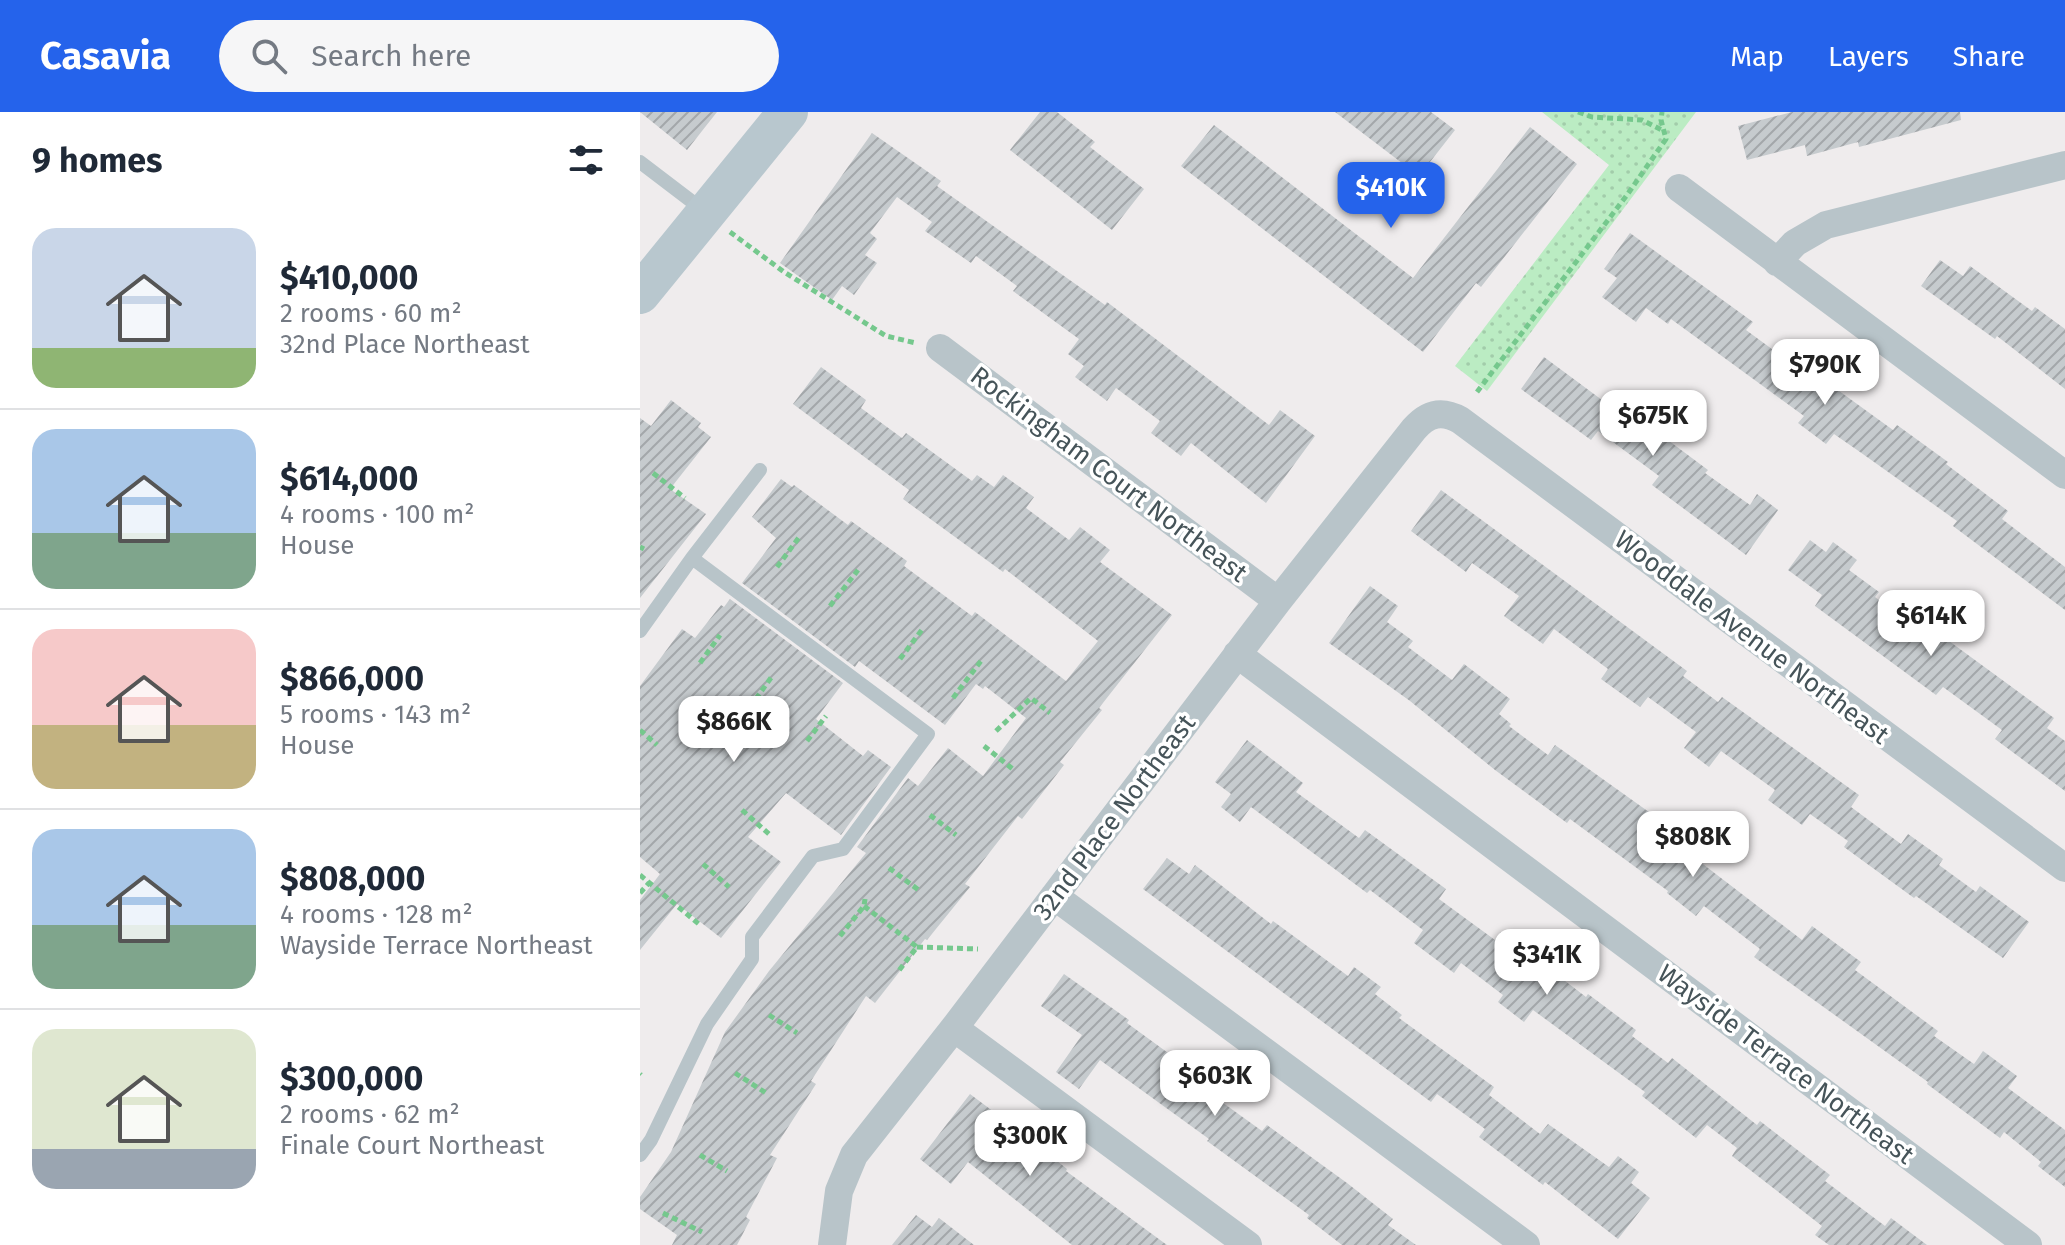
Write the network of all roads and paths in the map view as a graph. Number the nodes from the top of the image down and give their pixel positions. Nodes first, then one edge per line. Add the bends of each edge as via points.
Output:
1 (786, 112) edge
2 (1578, 112) edge
3 (1662, 112) edge
4 (1663, 131) junction
5 (640, 162) edge
6 (2065, 165) edge
7 (1679, 188) dead end
8 (719, 223) junction
9 (1777, 262) junction
10 (640, 294) edge
11 (940, 348) joint
12 (1477, 392) dead end
13 (1436, 413) joint
14 (760, 470) dead end
15 (653, 473) dead end
16 (2065, 475) edge
17 (685, 498) dead end
18 (800, 536) dead end
19 (692, 558) junction
20 (777, 567) dead end
21 (858, 570) dead end
22 (1278, 601) junction
23 (830, 606) dead end
24 (924, 627) dead end
25 (640, 631) edge
26 (720, 635) dead end
27 (1237, 654) junction
28 (900, 659) dead end
29 (981, 661) dead end
30 (700, 663) dead end
31 (773, 675) dead end
32 (953, 698) dead end
33 (750, 707) dead end
34 (1050, 713) dead end
35 (826, 716) dead end
36 (640, 730) edge
37 (996, 731) dead end
38 (807, 741) dead end
39 (657, 745) dead end
40 (984, 746) dead end
41 (1014, 770) dead end
42 (742, 810) dead end
43 (930, 815) dead end
44 (770, 835) dead end
45 (956, 835) dead end
46 (703, 864) dead end
47 (889, 868) dead end
48 (2065, 868) edge
49 (640, 875) edge
50 (649, 883) junction
51 (729, 887) dead end
52 (920, 891) dead end
53 (640, 893) edge
54 (1054, 896) junction
55 (700, 925) dead end
56 (840, 936) dead end
57 (917, 947) junction
58 (978, 949) dead end
59 (897, 973) dead end
60 (769, 1015) dead end
61 (954, 1028) junction
62 (797, 1033) dead end
63 (735, 1073) dead end
64 (766, 1093) dead end
65 (640, 1155) edge
66 (700, 1155) dead end
67 (727, 1171) dead end
68 (663, 1213) dead end
69 (702, 1232) dead end
70 (831, 1244) edge
71 (1248, 1245) edge
72 (1526, 1245) edge
73 (2028, 1245) edge

1 - 8 main road
2 - 4 path via 1642,120
3 - 4 path
4 - 12 path via 1666,139 1627,195
5 - 8 lane
6 - 9 street via 1826,225 1795,243
7 - 9 street
8 - 10 main road
8 - 11 path via 886,336
9 - 16 street
11 - 22 street, Rockingham Court Northeast
13 - 22 street, 32nd Place Northeast via 1422,419
13 - 48 street, Wooddale Avenue Northeast via 1460,420
14 - 19 lane
15 - 17 path
18 - 20 path
19 - 25 lane
19 - 65 lane via 928,734 843,849 813,856 752,937 752,959 707,1024
21 - 23 path
22 - 27 street, 32nd Place Northeast
24 - 28 path
26 - 30 path
27 - 54 street, 32nd Place Northeast
27 - 73 street, Wayside Terrace Northeast
29 - 32 path
31 - 33 path
34 - 37 path via 1031,698
35 - 38 path
36 - 39 path
40 - 41 path
42 - 44 path
43 - 45 path
46 - 51 path
47 - 52 path
49 - 50 path
50 - 53 path
50 - 55 path
54 - 61 street, 32nd Place Northeast
54 - 72 street
56 - 57 path via 864,903
57 - 58 path
57 - 59 path
60 - 62 path
61 - 70 street, 32nd Place Northeast via 854,1155 839,1191
61 - 71 street
63 - 64 path
66 - 67 path
68 - 69 path

